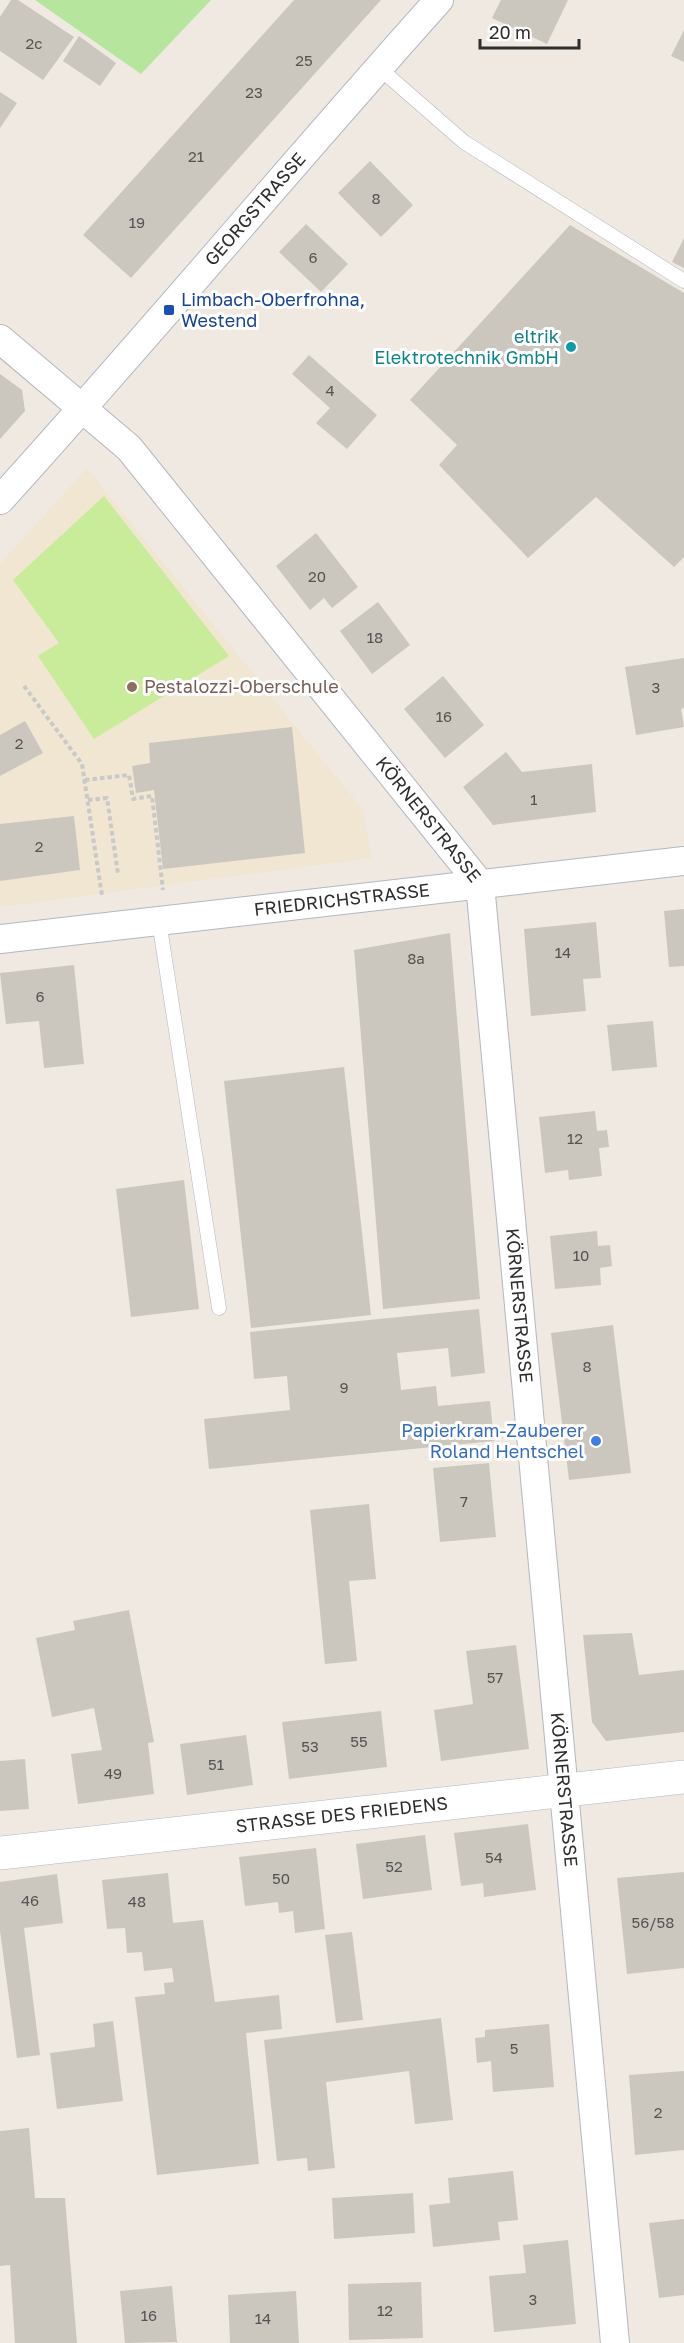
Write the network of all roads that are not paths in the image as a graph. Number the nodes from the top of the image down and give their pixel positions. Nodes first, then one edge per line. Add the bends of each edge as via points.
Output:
1 (439, 0) edge
2 (378, 68) junction
3 (684, 281) edge
4 (0, 339) edge
5 (83, 409) junction
6 (0, 500) edge
7 (684, 861) edge
8 (480, 884) junction
9 (163, 920) junction
10 (0, 939) edge
11 (219, 1308) dead end
12 (684, 1777) edge
13 (563, 1789) junction
14 (0, 1853) edge
15 (615, 2343) edge

1 - 2 street, GEORGSTRASSE
2 - 3 lane via 464,142
2 - 5 street, GEORGSTRASSE
4 - 5 street, KÖRNERSTRASSE
5 - 6 street, GEORGSTRASSE
5 - 8 street, KÖRNERSTRASSE via 129,448
7 - 8 street, FRIEDRICHSTRASSE
8 - 9 street, FRIEDRICHSTRASSE
8 - 13 street, KÖRNERSTRASSE
9 - 10 street, FRIEDRICHSTRASSE
9 - 11 lane
12 - 13 main road, STRASSE DES FRIEDENS
13 - 14 main road, STRASSE DES FRIEDENS
13 - 15 street, KÖRNERSTRASSE

